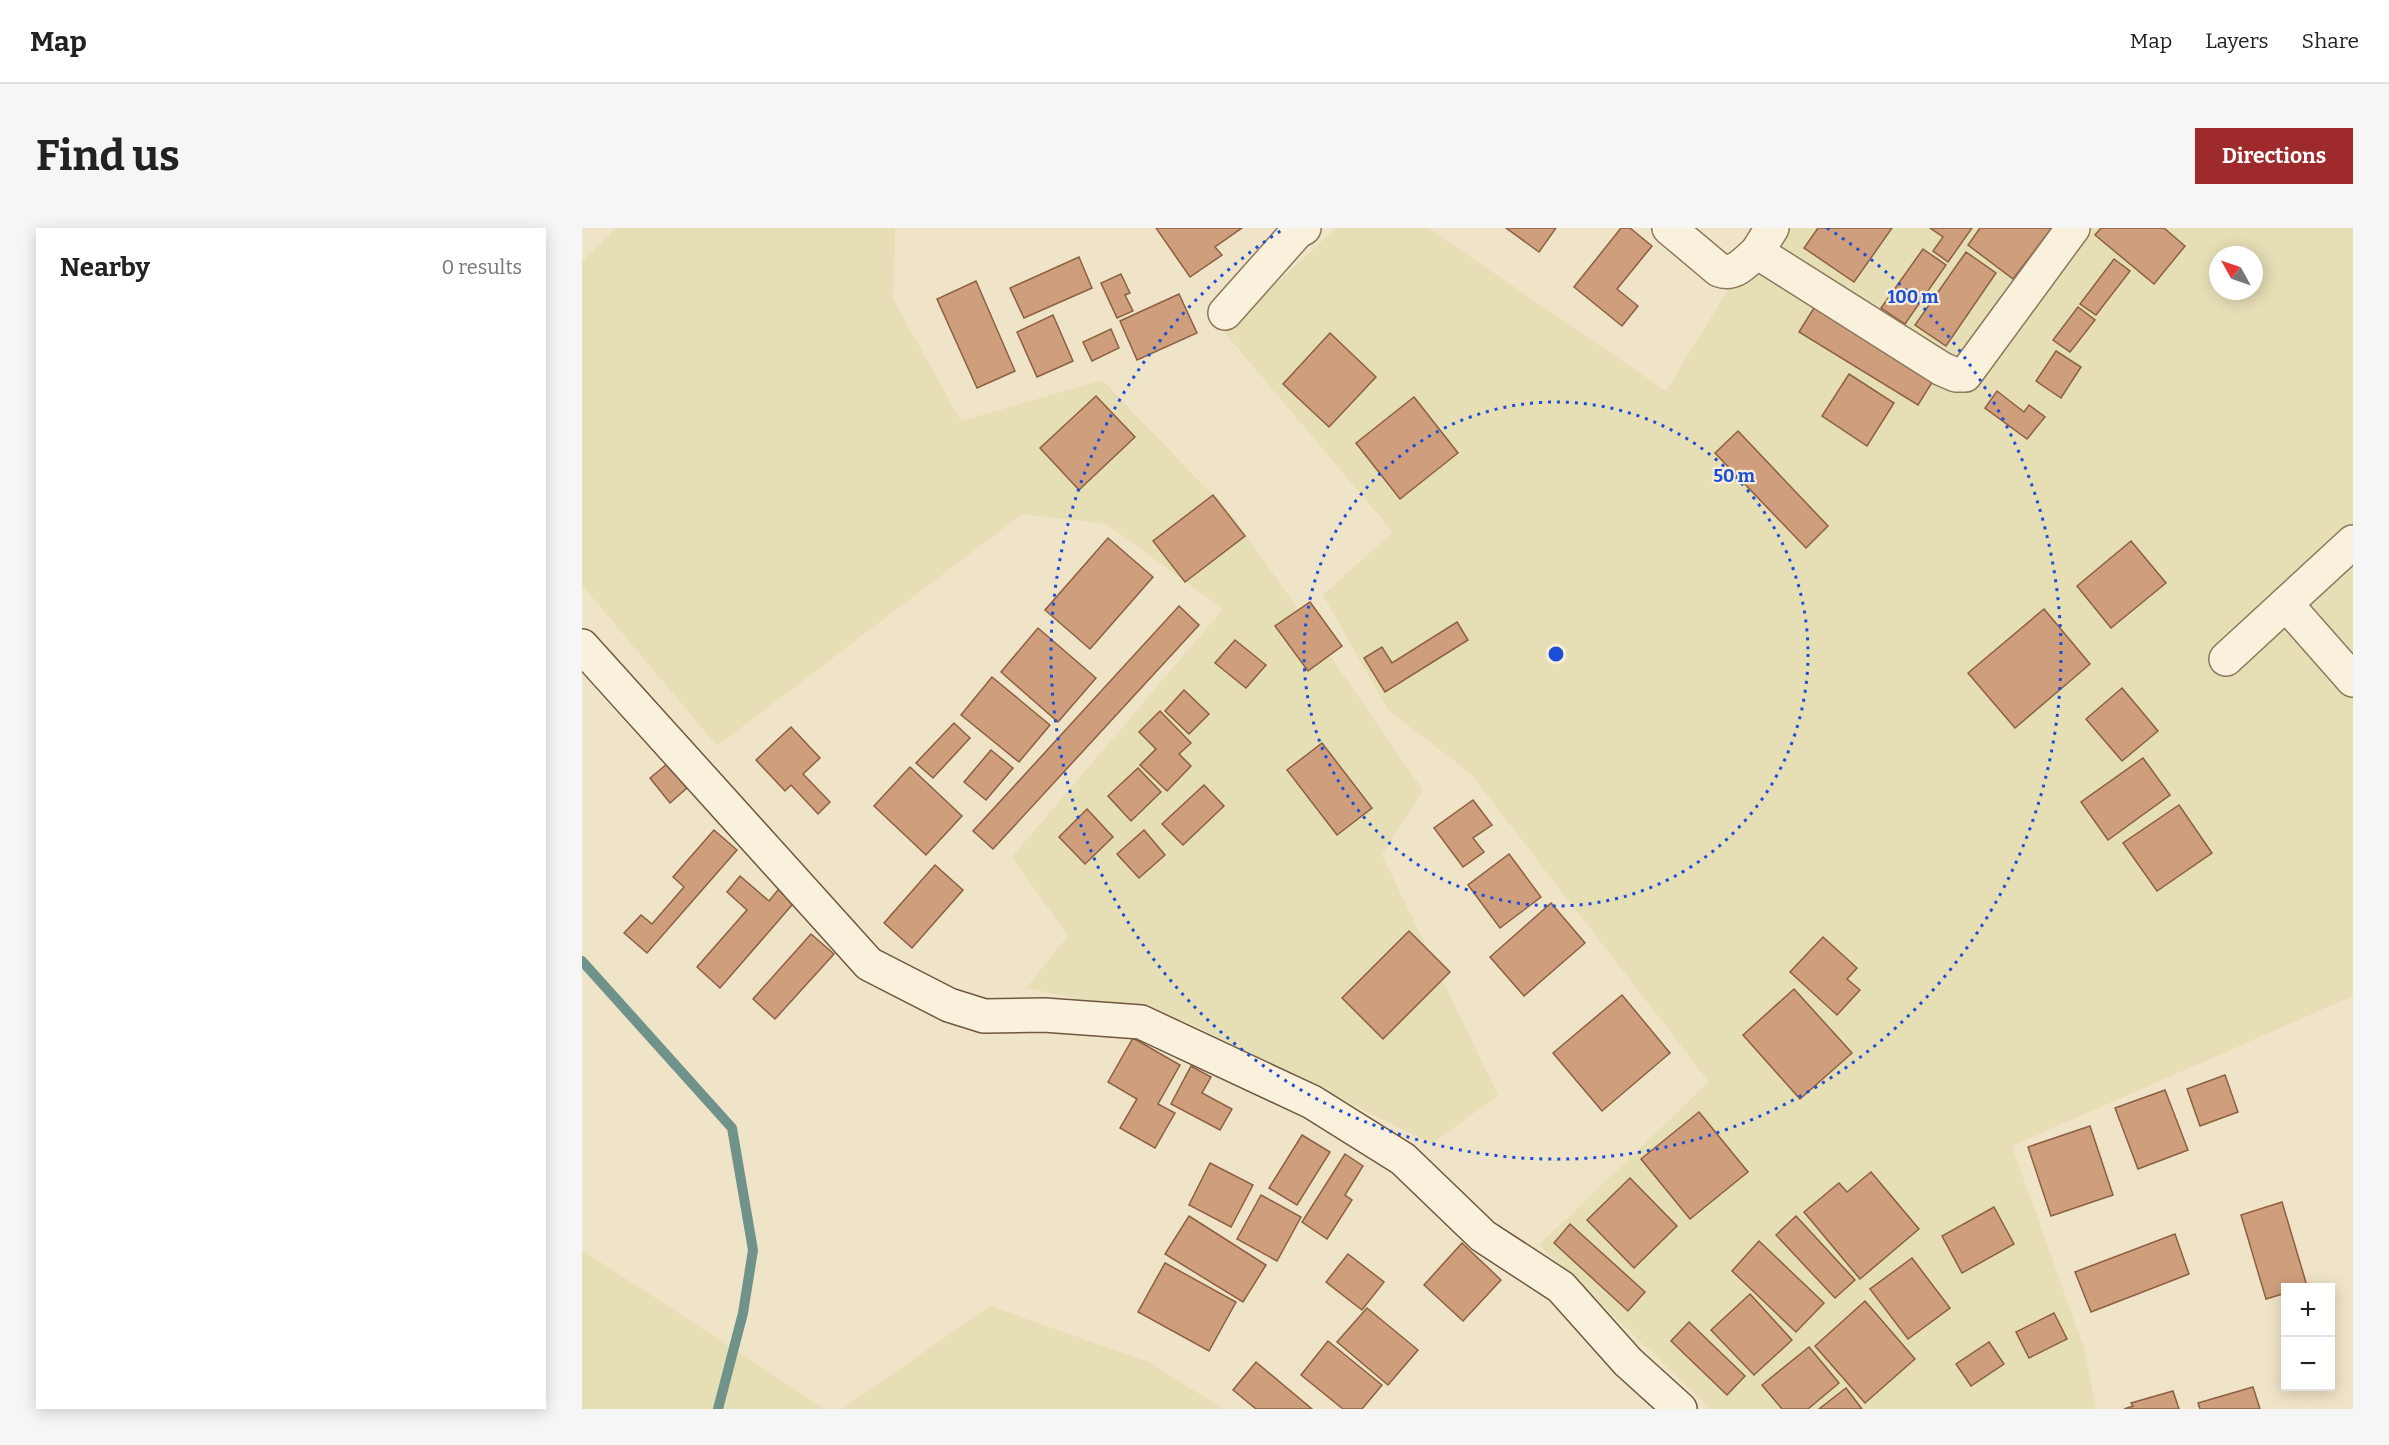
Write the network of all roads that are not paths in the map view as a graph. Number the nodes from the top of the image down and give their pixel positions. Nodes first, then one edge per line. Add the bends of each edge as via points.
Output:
1 (1304, 228) edge
2 (1669, 228) edge
3 (2073, 228) edge
4 (1765, 240) edge
5 (1225, 313) dead end
6 (2353, 542) edge
7 (2286, 604) junction
8 (582, 646) edge
9 (2226, 659) dead end
10 (2353, 680) edge
11 (1680, 1409) edge

1 - 5 street
2 - 4 street via 1727,273 1734,271
3 - 4 street via 1965,375 1942,369
6 - 7 street
7 - 9 street
7 - 10 street
8 - 11 street via 870,964 948,1005 984,1016 1044,1015 1141,1022 1312,1102 1403,1159 1482,1236 1561,1287 1628,1362

